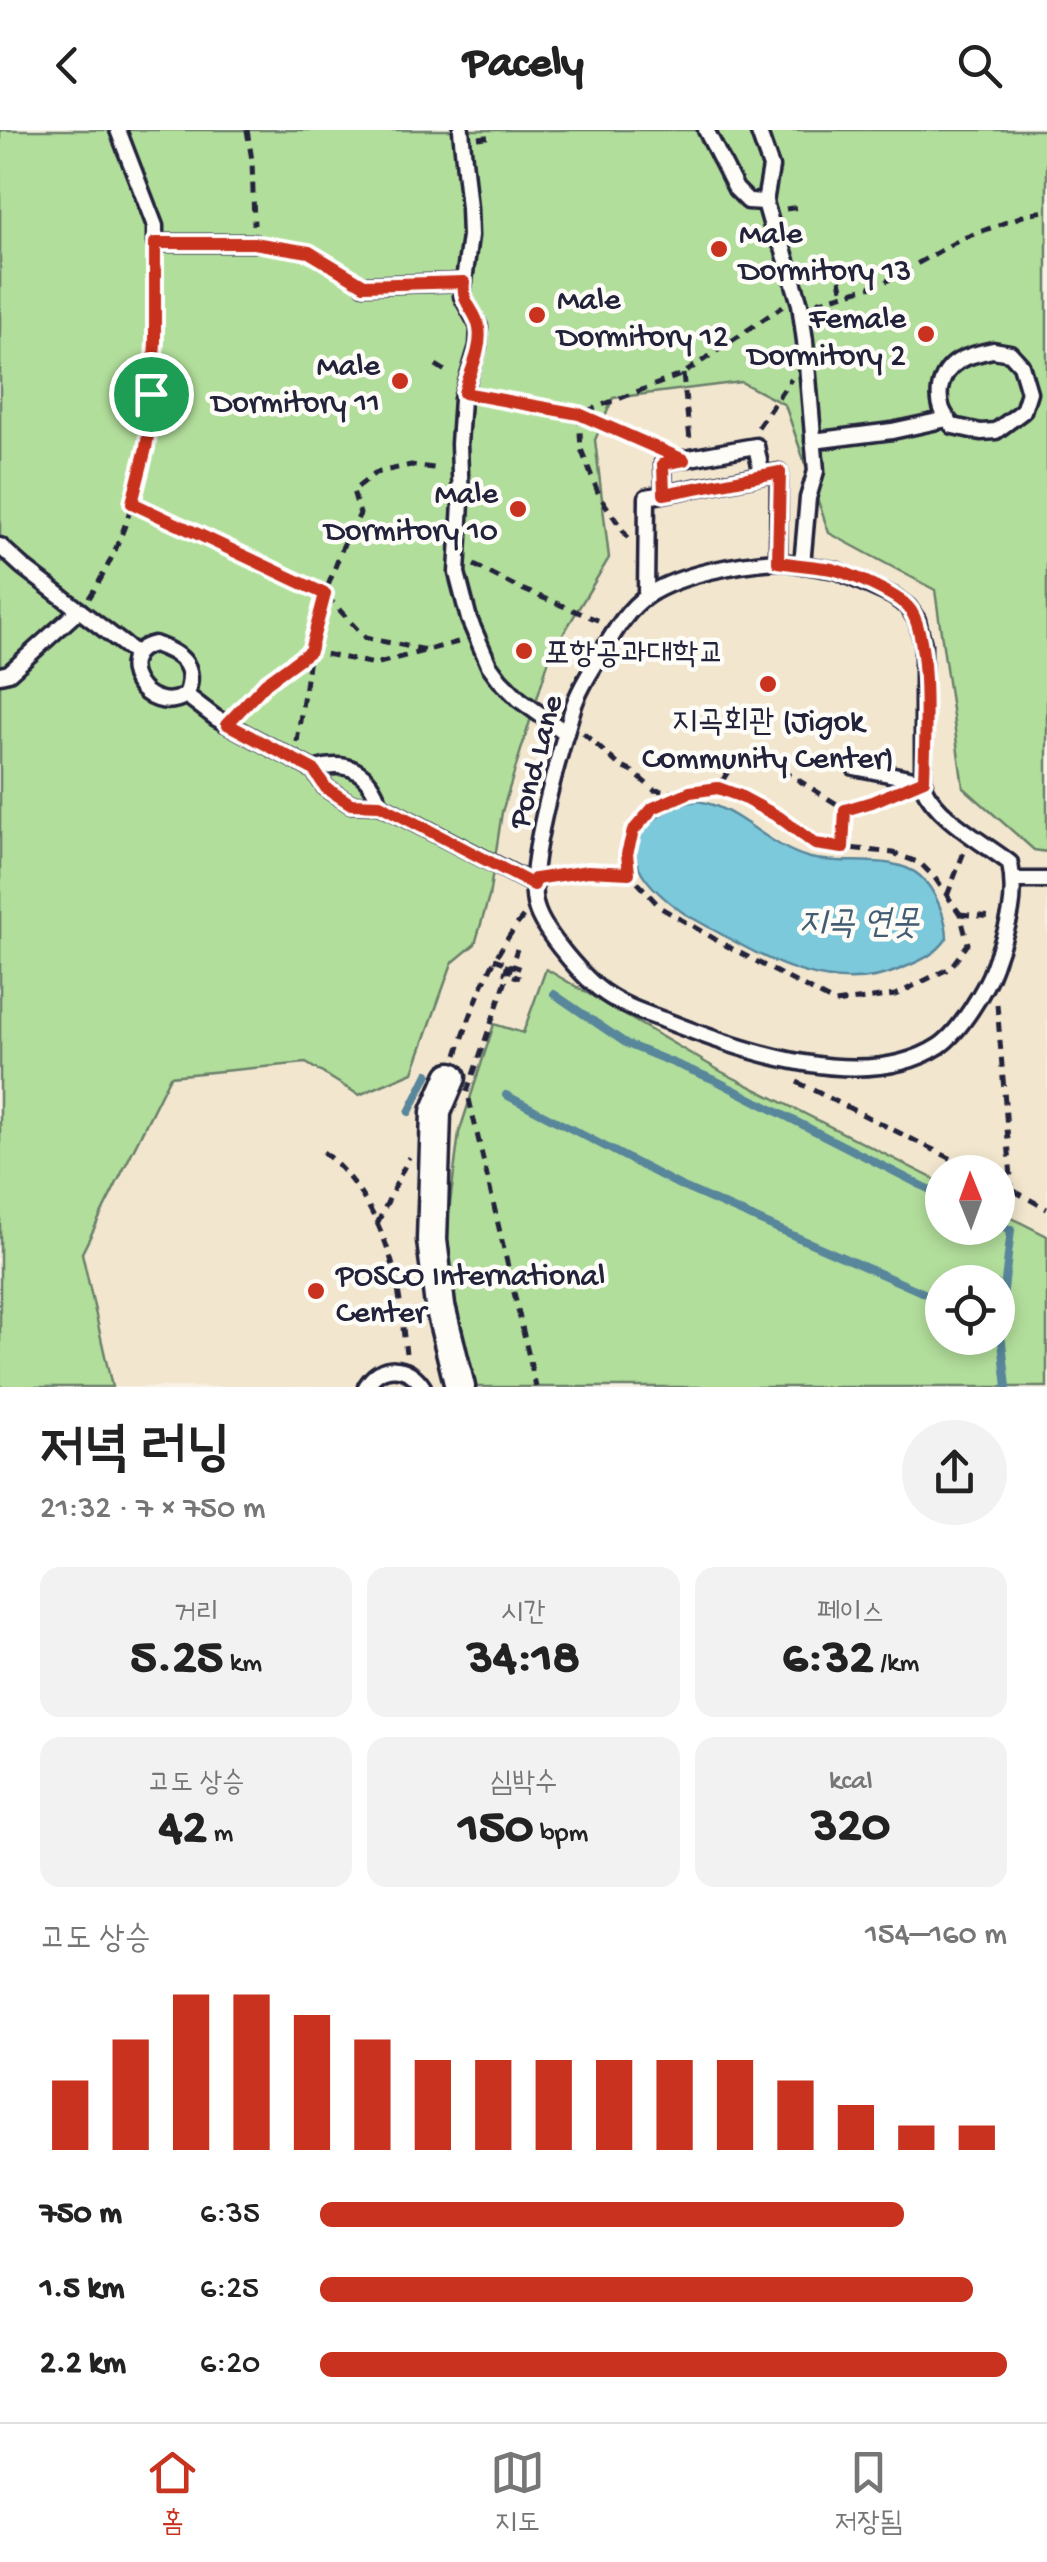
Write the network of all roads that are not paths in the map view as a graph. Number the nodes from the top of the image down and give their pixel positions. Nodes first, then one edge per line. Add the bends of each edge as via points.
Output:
1 (118, 130) edge
2 (461, 130) edge
3 (706, 130) edge
4 (758, 130) edge
5 (765, 202) junction
6 (254, 243) road end
7 (464, 282) junction
8 (364, 285) road end
9 (947, 419) junction
10 (814, 441) junction
11 (762, 475) junction
12 (664, 494) junction
13 (0, 546) edge
14 (778, 562) junction
15 (802, 566) junction
16 (646, 596) junction
17 (79, 610) junction
18 (135, 653) junction
19 (0, 675) edge
20 (186, 695) junction
21 (566, 734) junction
22 (854, 767) dead end
23 (314, 770) junction
24 (924, 780) junction
25 (380, 805) junction
26 (1013, 880) junction
27 (1047, 880) edge
28 (535, 882) junction
29 (459, 1084) road end
30 (366, 1387) edge
31 (423, 1387) edge
32 (460, 1387) edge

1 - 6 lane via 155,226 155,243
2 - 7 lane via 470,208
3 - 5 lane via 736,189 748,201
4 - 5 lane via 771,168
5 - 10 lane via 799,303
7 - 8 lane
7 - 21 lane via 462,296 480,328 459,444 458,573 489,665 520,700
9 - 9 lane via 941,383 960,359 993,350 1010,353 1021,365 1027,402 1010,422 981,432
9 - 10 lane
10 - 15 lane
11 - 12 lane
11 - 12 lane via 756,446 744,448 663,464
11 - 14 lane via 780,472
12 - 16 lane via 648,497
13 - 17 lane
14 - 15 lane, Pond Lane
14 - 16 lane, Pond Lane via 690,578
15 - 24 lane, Pond Lane via 835,570 894,596 917,620
16 - 21 lane, Pond Lane via 617,627 578,694
17 - 18 lane
17 - 19 lane
18 - 20 lane via 137,684 150,696 175,702
18 - 20 lane via 154,644 184,660 191,674
20 - 23 lane
21 - 28 lane, Pond Lane via 538,842
22 - 24 lane
23 - 25 lane via 326,788 351,804
23 - 25 lane via 332,764 356,769
24 - 26 lane via 929,799 1010,863
25 - 28 lane
26 - 27 lane
26 - 28 lane, Pond Lane via 1013,911 994,966 942,1044 898,1063 848,1067 715,1040 602,992 550,937 534,903
29 - 32 street via 436,1112 432,1240
30 - 31 lane via 390,1368 408,1371

